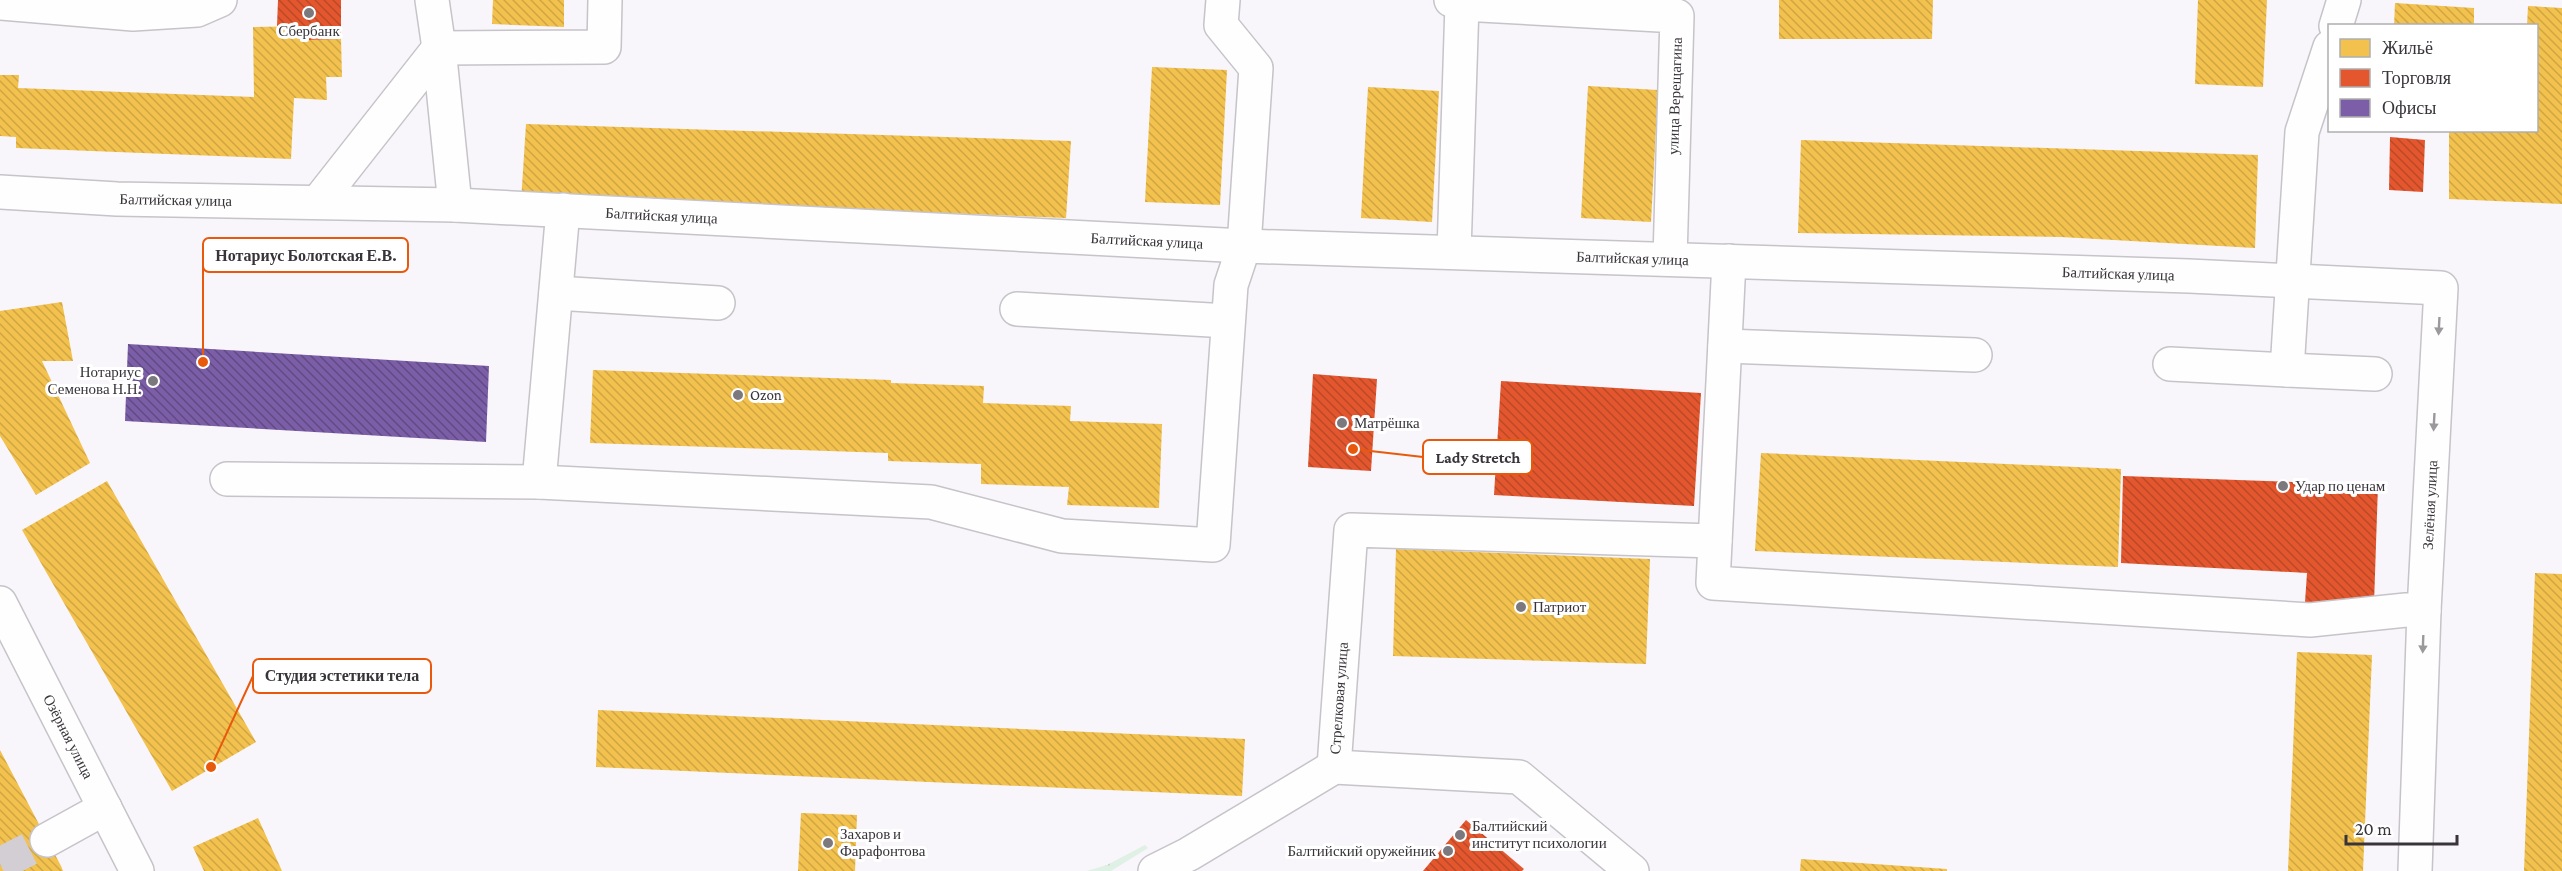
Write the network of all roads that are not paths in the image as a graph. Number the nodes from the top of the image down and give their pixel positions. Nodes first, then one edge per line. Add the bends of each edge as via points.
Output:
1 (220, 0) edge
2 (432, 0) edge
3 (605, 0) edge
4 (1223, 0) edge
5 (2344, 0) edge
6 (1457, 2) edge
7 (0, 3) edge
8 (1678, 8) edge
9 (2337, 24) edge
10 (440, 48) junction
11 (2328, 53) edge
12 (0, 192) edge
13 (318, 202) junction
14 (454, 206) junction
15 (563, 210) junction
16 (1244, 246) junction
17 (1454, 252) junction
18 (1670, 259) junction
19 (1729, 261) junction
20 (2292, 280) junction
21 (556, 293) junction
22 (718, 303) dead end
23 (1017, 309) dead end
24 (1228, 321) junction
25 (1725, 346) junction
26 (1976, 355) dead end
27 (2170, 364) dead end
28 (2287, 370) junction
29 (2375, 374) dead end
30 (227, 479) dead end
31 (539, 482) junction
32 (1715, 541) junction
33 (0, 603) edge
34 (2424, 611) junction
35 (1334, 767) junction
36 (105, 808) junction
37 (47, 840) tunnel mouth
38 (137, 871) edge
39 (1155, 871) edge
40 (1632, 871) edge
41 (2415, 871) edge

1 - 7 street via 197,10 133,14
2 - 10 street
3 - 10 street via 604,47
4 - 16 street via 1221,25 1256,68
5 - 9 street
6 - 8 street, улица Верещагина
6 - 17 street
8 - 18 street, улица Верещагина
10 - 13 street
10 - 14 street
11 - 20 street via 2302,132
12 - 13 street, Балтийская улица via 117,199
13 - 14 street, Балтийская улица
14 - 15 street, Балтийская улица
15 - 16 street, Балтийская улица
15 - 21 street
16 - 17 street, Балтийская улица
16 - 24 street via 1230,285
17 - 18 street, Балтийская улица
18 - 19 street, Балтийская улица
19 - 20 street, Балтийская улица
19 - 25 street
20 - 28 street
20 -> 34 street, Зелёная улица via 2441,288
21 - 22 street
21 - 31 street
23 - 24 street
24 - 31 street via 1213,545 1062,536 931,502
25 - 26 street
25 - 32 street
27 - 28 street
28 - 29 street
30 - 31 street
32 - 34 street via 1713,583 2310,620
32 - 35 street, Стрелковая улица via 1351,530
33 - 36 street, Озёрная улица
34 -> 41 street, Зелёная улица
35 - 39 street, Стрелковая улица
35 - 40 street via 1519,777
36 - 37 street
36 - 38 street, Озёрная улица

